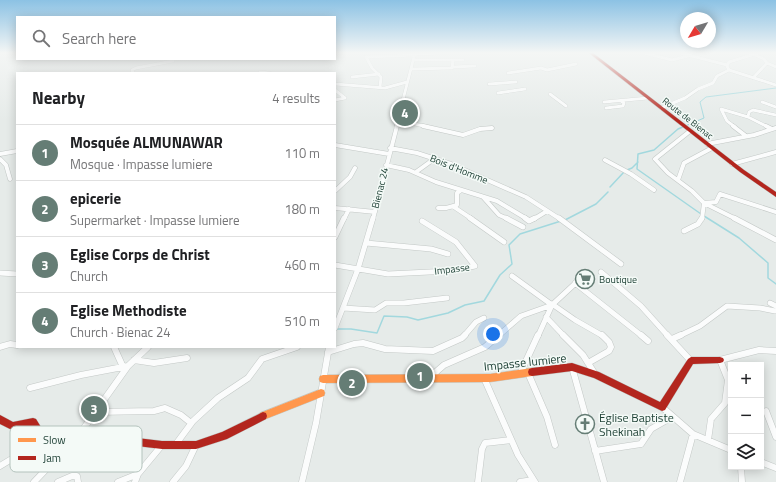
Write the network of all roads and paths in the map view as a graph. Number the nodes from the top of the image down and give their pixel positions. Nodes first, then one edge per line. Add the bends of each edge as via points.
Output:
1 (369, 75) edge
2 (380, 75) edge
3 (410, 75) edge
4 (619, 75) edge
5 (718, 75) edge
6 (745, 75) edge
7 (755, 75) edge
8 (352, 77) dead end
9 (753, 78) junction
10 (407, 82) junction
11 (516, 82) dead end
12 (336, 84) edge
13 (489, 84) dead end
14 (776, 85) edge
15 (380, 87) junction
16 (525, 89) dead end
17 (336, 91) edge
18 (498, 93) dead end
19 (550, 94) dead end
20 (648, 98) junction
21 (336, 100) edge
22 (621, 101) junction
23 (604, 102) dead end
24 (762, 102) dead end
25 (566, 106) dead end
26 (776, 107) edge
27 (606, 108) dead end
28 (661, 108) junction
29 (776, 115) edge
30 (748, 117) junction
31 (397, 120) junction
32 (492, 128) dead end
33 (774, 129) edge
34 (689, 130) junction
35 (746, 136) junction
36 (336, 145) edge
37 (709, 146) junction
38 (390, 148) junction
39 (16, 151) edge
40 (776, 152) edge
41 (0, 154) edge
42 (388, 154) junction
43 (0, 159) edge
44 (434, 159) junction
45 (605, 160) dead end
46 (732, 164) junction
47 (386, 165) junction
48 (355, 168) dead end
49 (416, 172) junction
50 (10, 179) dead end
51 (678, 180) junction
52 (336, 190) edge
53 (654, 190) dead end
54 (460, 191) junction
55 (776, 195) edge
56 (483, 196) junction
57 (704, 203) junction
58 (454, 207) junction
59 (336, 208) edge
60 (438, 208) dead end
61 (349, 209) junction
62 (547, 211) junction
63 (375, 212) junction
64 (776, 212) edge
65 (422, 222) dead end
66 (523, 227) dead end
67 (684, 231) dead end
68 (336, 235) edge
69 (776, 240) edge
70 (504, 242) dead end
71 (366, 243) junction
72 (448, 254) dead end
73 (621, 264) dead end
74 (336, 265) edge
75 (358, 269) junction
76 (601, 272) dead end
77 (0, 274) edge
78 (16, 274) edge
79 (512, 276) dead end
80 (580, 279) dead end
81 (575, 283) junction
82 (447, 298) dead end
83 (770, 303) dead end
84 (552, 304) junction
85 (343, 308) junction
86 (775, 309) edge
87 (546, 317) junction
88 (484, 318) dead end
89 (336, 326) edge
90 (672, 339) junction
91 (648, 341) dead end
92 (16, 345) edge
93 (0, 347) edge
94 (115, 348) edge
95 (147, 348) edge
96 (294, 348) edge
97 (328, 350) edge
98 (776, 351) edge
99 (186, 358) dead end
100 (134, 360) junction
101 (720, 360) junction
102 (691, 361) junction
103 (588, 363) junction
104 (126, 366) junction
105 (572, 367) junction
106 (528, 373) junction
107 (520, 374) junction
108 (596, 375) junction
109 (429, 378) junction
110 (484, 378) junction
111 (323, 379) junction
112 (30, 388) dead end
113 (321, 393) junction
114 (662, 407) junction
115 (95, 412) junction
116 (766, 412) dead end
117 (672, 417) junction
118 (0, 419) edge
119 (192, 423) junction
120 (12, 426) edge
121 (12, 426) edge
122 (36, 426) edge
123 (85, 426) edge
124 (693, 434) junction
125 (776, 438) edge
126 (511, 440) junction
127 (708, 440) junction
128 (142, 442) edge
129 (176, 444) junction
130 (162, 445) junction
131 (196, 445) junction
132 (555, 445) dead end
133 (728, 449) edge
134 (595, 451) junction
135 (10, 459) edge
136 (764, 463) edge
137 (0, 466) edge
138 (776, 468) edge
139 (142, 469) edge
140 (741, 470) edge
141 (138, 474) joint
142 (41, 479) edge
143 (534, 481) edge
144 (34, 482) edge
145 (58, 482) edge
146 (78, 482) edge
147 (118, 482) edge
148 (135, 482) edge
149 (173, 482) edge
150 (302, 482) edge
151 (478, 482) edge
152 (520, 482) edge
153 (604, 482) edge
154 (680, 482) edge
155 (742, 482) edge

1 - 8 street
2 - 15 street
3 - 10 street, Bienac 24
4 - 20 street, Route de Bienac
5 - 28 street via 713,83
6 - 9 street
7 - 9 street
9 - 14 street
10 - 15 street
10 - 31 street, Bienac 24
11 - 13 street
12 - 15 street
16 - 18 street
17 - 21 street via 345,98
19 - 25 street
20 - 22 street
20 - 28 street, Route de Bienac
22 - 23 street
22 - 27 street via 624,103 623,106
24 - 26 street
28 - 34 street, Route de Bienac
29 - 30 street via 753,110 749,112
30 - 33 street
30 - 35 street via 721,110 727,122
31 - 32 street via 463,135 474,130
31 - 38 street, Bienac 24
33 - 35 street
34 - 37 street, Route de Bienac
34 - 51 street via 665,152 655,157 668,173
35 - 37 street
36 - 42 street
37 - 46 street, Route de Bienac
37 - 51 street via 684,163
38 - 42 street, Bienac 24
38 - 44 street, Bois d'Homme
39 - 41 street
40 - 46 street
42 - 47 street, Bienac 24
43 - 50 street via 4,162
44 - 49 street
44 - 62 street, Bois d'Homme via 451,164 526,198
45 - 53 street
46 - 55 street, Route de Bienac
47 - 49 street
47 - 63 street, Bienac 24
48 - 52 street via 350,177
49 - 54 street via 429,180
51 - 57 street
54 - 56 street
54 - 58 street via 457,193 458,203
56 - 62 street via 505,205 528,221
56 - 66 street via 499,215
57 - 64 street via 716,202 720,194
57 - 67 street via 705,214 701,223
57 - 69 street
58 - 60 street
58 - 70 street
59 - 61 street
61 - 63 street
61 - 68 street
62 - 73 street
63 - 71 street, Bienac 24
65 - 75 street, Impasse via 456,242 475,266 450,271 388,274
71 - 72 street via 431,249
71 - 75 street, Bienac 24
74 - 75 street
75 - 85 street, Bienac 24
76 - 90 street via 641,306
77 - 78 street
79 - 84 street
80 - 81 street
81 - 84 street
81 - 91 street
82 - 85 street via 386,303 374,310
83 - 86 street
84 - 87 street
84 - 103 street via 610,342 609,351
84 - 109 street via 521,316 485,347 444,365
85 - 89 street, Bienac 24
86 - 90 street via 727,306 700,326
87 - 103 street
87 - 107 street
88 - 97 street via 476,322 462,338 433,352 385,349 363,343
90 - 102 street
92 - 93 street
94 - 104 street
95 - 100 street
96 - 119 street via 262,359 248,378 218,398
97 - 111 street
98 - 101 street via 759,350
99 - 100 street via 150,362
100 - 104 street
101 - 102 street
101 - 127 street via 728,380 725,404 711,419
102 - 114 street
103 - 108 street
104 - 112 street
104 - 115 street
105 - 106 street, Impasse lumiere
105 - 108 street, Impasse lumiere
105 - 134 street
106 - 107 street, Impasse lumiere
106 - 132 street via 548,417
107 - 110 street, Impasse lumiere
108 - 114 street, Impasse lumiere
109 - 110 street, Impasse lumiere
109 - 111 street, Impasse lumiere
110 - 126 street
111 - 113 street
113 - 131 street via 274,410 224,436
113 - 150 street
114 - 117 street
115 - 119 street via 154,411 165,408
115 - 123 street
116 - 125 street
117 - 124 street
117 - 134 street via 651,429 641,444
118 - 121 street
119 - 129 street
120 - 122 street via 33,422
124 - 127 street
124 - 154 street
126 - 143 street
126 - 151 street via 485,443
127 - 133 street
128 - 130 street
129 - 130 street
129 - 131 street
130 - 139 street
131 - 149 street via 186,466
134 - 153 street
135 - 137 street
136 - 138 street
140 - 155 street
141 - 147 street
141 - 148 street
142 - 144 street
143 - 152 street
145 - 146 street via 77,476

